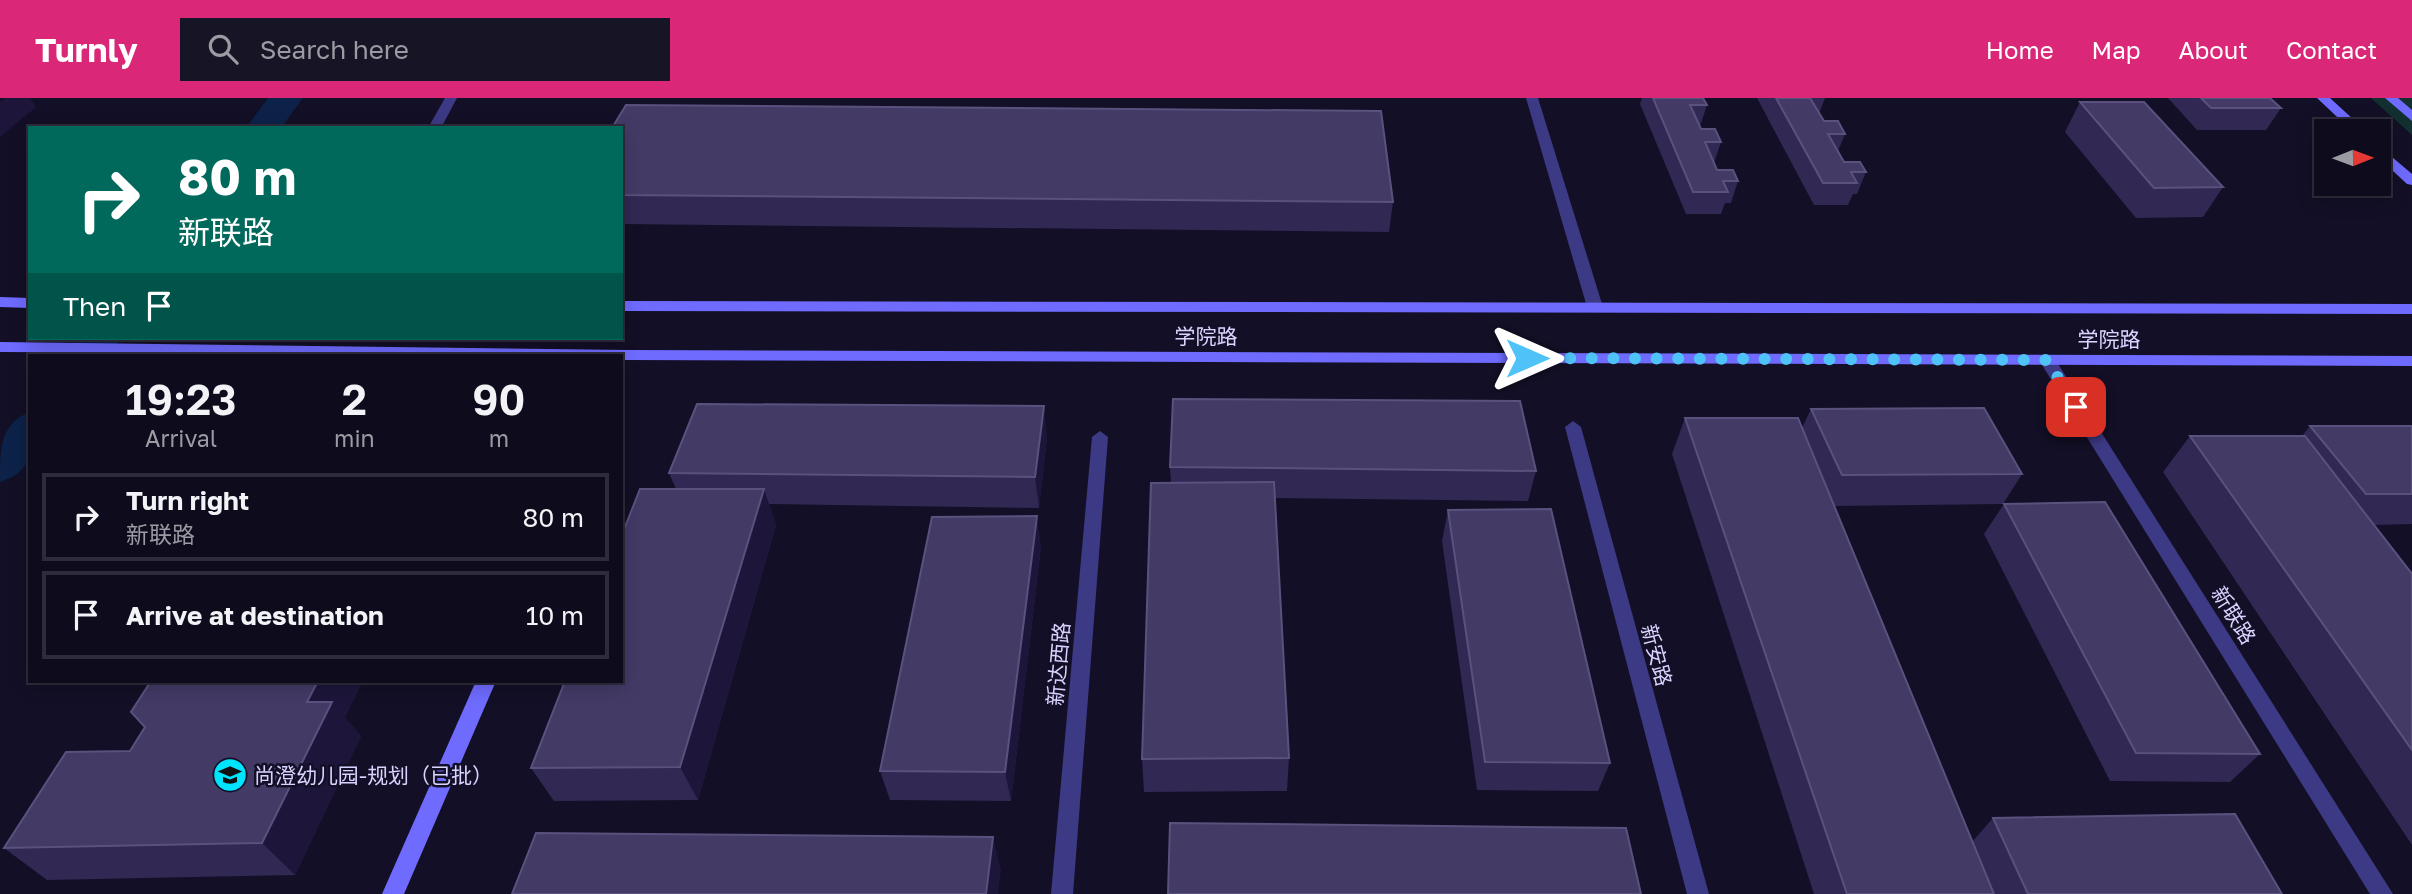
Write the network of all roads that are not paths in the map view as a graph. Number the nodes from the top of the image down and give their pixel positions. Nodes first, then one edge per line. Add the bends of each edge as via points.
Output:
1 (451, 98) edge
2 (1532, 98) edge
3 (2323, 98) edge
4 (2391, 98) edge
5 (2412, 117) edge
6 (2346, 119) edge
7 (435, 126) edge
8 (2391, 161) edge
9 (2412, 181) edge
10 (0, 302) edge
11 (28, 303) edge
12 (623, 306) edge
13 (1595, 307) junction
14 (2412, 309) edge
15 (0, 347) edge
16 (316, 354) edge
17 (2047, 360) junction
18 (2412, 361) edge
19 (624, 362) edge
20 (1573, 427) dead end
21 (1100, 437) dead end
22 (485, 683) edge
23 (393, 894) edge
24 (1062, 894) edge
25 (1698, 894) edge
26 (2382, 894) edge

1 - 7 street
2 - 13 street
3 - 6 main road
4 - 5 main road
8 - 9 main road
10 - 11 main road
12 - 13 main road, 学院路
13 - 14 main road, 学院路
15 - 16 main road, 学院路
17 - 18 main road, 学院路
17 - 19 main road, 学院路
17 - 26 street, 新联路
20 - 25 street, 新安路
21 - 24 street, 新达西路
22 - 23 main road

